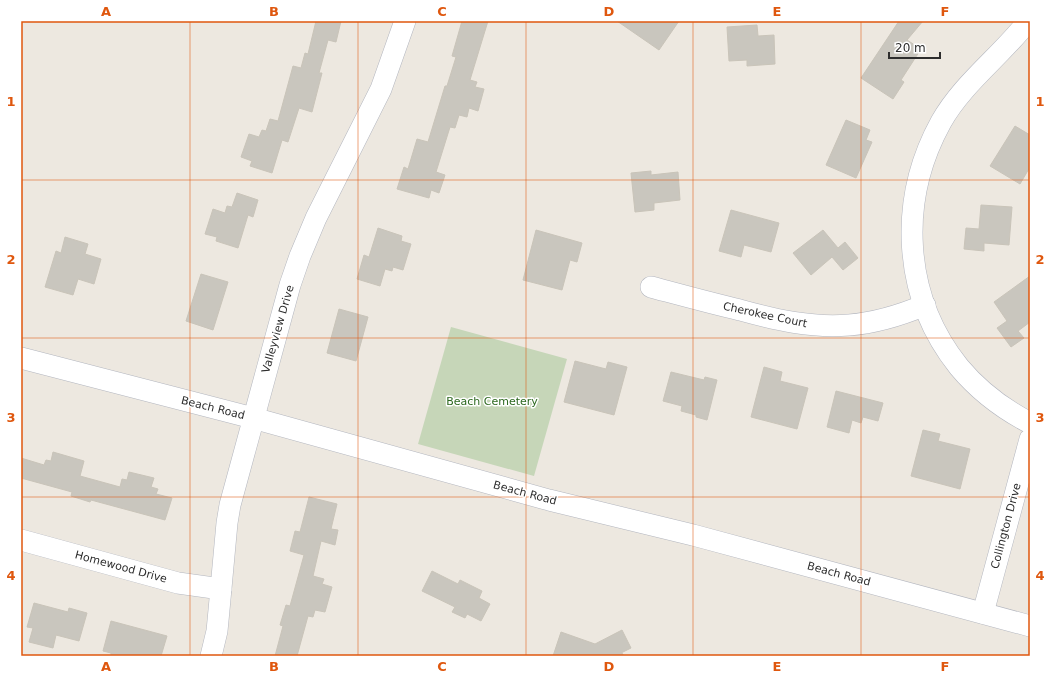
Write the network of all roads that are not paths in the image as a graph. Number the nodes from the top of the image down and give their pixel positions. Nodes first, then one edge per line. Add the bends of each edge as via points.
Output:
1 (405, 21) edge
2 (1028, 21) edge
3 (651, 287) dead end
4 (925, 305) junction
5 (21, 358) edge
6 (253, 418) junction
7 (1030, 423) edge
8 (1030, 440) edge
9 (21, 540) edge
10 (221, 589) junction
11 (983, 613) junction
12 (1030, 626) edge
13 (211, 656) edge

1 - 6 street, Valleyview Drive via 381,89 328,192 300,256
2 - 4 street via 955,102 939,126 921,166 915,190 912,241 913,260
3 - 4 street, Cherokee Court via 775,319 815,325 848,326 872,322
4 - 7 street via 946,349 960,367 989,397
5 - 6 street, Beach Road
6 - 10 street, Valleyview Drive via 230,505
6 - 11 street, Beach Road via 549,500 694,535
8 - 11 street, Collington Drive
9 - 10 street, Homewood Drive via 178,583
10 - 13 street, Valleyview Drive via 217,631
11 - 12 street, Beach Road

